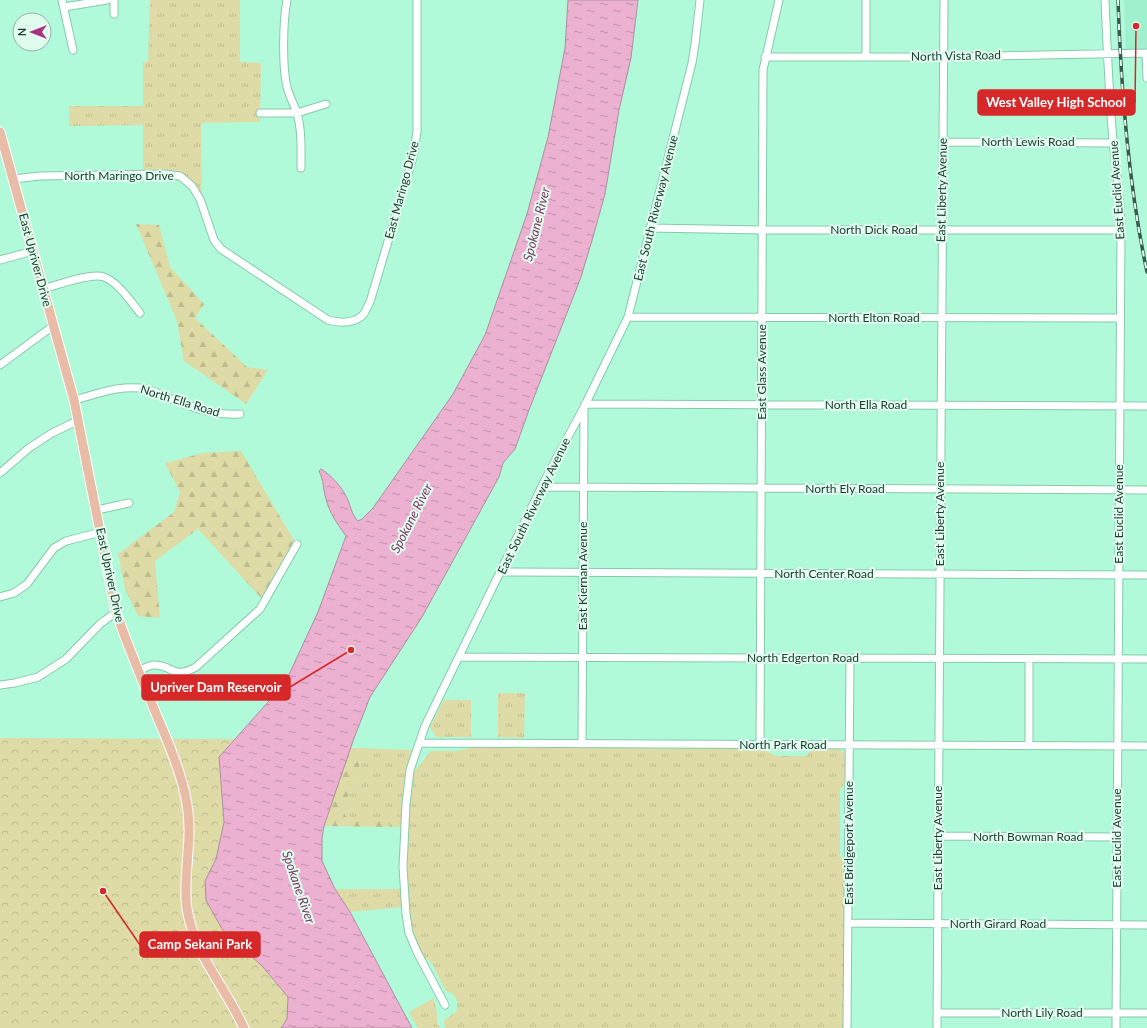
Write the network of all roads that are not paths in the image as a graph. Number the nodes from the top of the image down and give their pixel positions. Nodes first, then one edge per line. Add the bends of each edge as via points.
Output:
1 (107, 0) edge
2 (114, 0) edge
3 (287, 0) edge
4 (417, 0) edge
5 (700, 0) edge
6 (779, 0) edge
7 (866, 0) edge
8 (944, 0) edge
9 (1105, 0) edge
10 (63, 4) edge
11 (114, 14) dead end
12 (73, 50) dead end
13 (1147, 53) edge
14 (1107, 54) junction
15 (866, 56) junction
16 (765, 57) junction
17 (944, 57) junction
18 (1147, 78) edge
19 (326, 104) dead end
20 (260, 113) dead end
21 (297, 113) junction
22 (0, 132) edge
23 (943, 142) junction
24 (1114, 143) junction
25 (301, 168) dead end
26 (13, 179) junction
27 (650, 228) junction
28 (762, 230) junction
29 (942, 230) junction
30 (1121, 230) junction
31 (33, 251) junction
32 (0, 260) edge
33 (43, 289) junction
34 (140, 313) dead end
35 (628, 317) junction
36 (762, 318) junction
37 (941, 318) junction
38 (1120, 318) junction
39 (351, 321) joint
40 (53, 326) junction
41 (0, 365) edge
42 (74, 400) junction
43 (762, 404) junction
44 (940, 405) junction
45 (584, 406) junction
46 (1120, 406) junction
47 (1147, 406) edge
48 (240, 414) dead end
49 (79, 420) junction
50 (0, 473) edge
51 (542, 487) junction
52 (583, 488) junction
53 (761, 489) junction
54 (940, 490) junction
55 (1119, 490) junction
56 (1147, 490) edge
57 (129, 504) dead end
58 (97, 510) junction
59 (101, 532) junction
60 (297, 544) dead end
61 (501, 572) junction
62 (582, 573) junction
63 (761, 573) junction
64 (940, 574) junction
65 (1119, 576) junction
66 (1147, 576) edge
67 (0, 597) edge
68 (116, 612) junction
69 (460, 657) junction
70 (582, 657) junction
71 (761, 658) junction
72 (850, 658) junction
73 (940, 659) junction
74 (1028, 659) junction
75 (1118, 659) junction
76 (1147, 659) edge
77 (139, 671) junction
78 (0, 685) edge
79 (419, 743) junction
80 (582, 744) junction
81 (760, 745) junction
82 (849, 745) junction
83 (939, 746) junction
84 (1029, 746) junction
85 (1118, 746) junction
86 (1147, 746) edge
87 (939, 836) junction
88 (1117, 837) junction
89 (848, 924) junction
90 (938, 924) junction
91 (1117, 925) junction
92 (1147, 925) edge
93 (445, 1005) dead end
94 (937, 1013) junction
95 (1116, 1013) junction
96 (1147, 1013) edge
97 (244, 1028) edge
98 (847, 1028) edge
99 (937, 1028) edge
100 (1116, 1028) edge

1 - 10 street
2 - 11 street
3 - 21 street via 284,63 287,86
4 - 39 street, East Maringo Drive via 417,132 413,157 370,302 363,316
5 - 27 street, East South Riverway Avenue via 696,44
6 - 16 street, East Glass Avenue
7 - 15 street
8 - 17 street, East Liberty Avenue
9 - 14 street, East Euclid Avenue
10 - 12 street
13 - 14 street, North Vista Road
13 - 18 street
14 - 17 street, North Vista Road
14 - 24 street, East Euclid Avenue
15 - 16 street, North Vista Road
15 - 17 street, North Vista Road
16 - 28 street, East Glass Avenue
17 - 23 street, East Liberty Avenue
19 - 21 street
20 - 21 street
21 - 25 street
22 - 26 main road, East Upriver Drive
23 - 24 street, North Lewis Road
23 - 29 street, East Liberty Avenue
24 - 30 street, East Euclid Avenue
26 - 31 main road, East Upriver Drive
26 - 39 street, North Maringo Drive via 164,174 180,176 192,186 200,199 214,240 221,249 328,320 339,323
27 - 28 street, North Dick Road
27 - 35 street, East South Riverway Avenue
28 - 29 street, North Dick Road
28 - 36 street, East Glass Avenue
29 - 30 street, North Dick Road
29 - 37 street, East Liberty Avenue
30 - 38 street, East Euclid Avenue
31 - 32 street
31 - 33 main road, East Upriver Drive
33 - 34 street via 87,277 104,277 115,284
33 - 40 main road, East Upriver Drive
35 - 36 street, North Elton Road
35 - 45 street, East South Riverway Avenue
36 - 37 street, North Elton Road
36 - 43 street, East Glass Avenue
37 - 38 street, North Elton Road
37 - 44 street, East Liberty Avenue
38 - 46 street, East Euclid Avenue
40 - 41 street
40 - 42 main road, East Upriver Drive
42 - 48 street, North Ella Road via 132,387 148,389 199,410 225,415
42 - 49 main road, East Upriver Drive
43 - 44 street, North Ella Road
43 - 45 street, North Ella Road
43 - 53 street, East Glass Avenue
44 - 46 street, North Ella Road
44 - 54 street, East Liberty Avenue
45 - 51 street, East South Riverway Avenue
45 - 52 street, East Kiernan Avenue
46 - 47 street, North Ella Road
46 - 55 street, East Euclid Avenue
49 - 50 street via 52,432
49 - 58 main road, East Upriver Drive
51 - 52 street, North Ely Road
51 - 61 street, East South Riverway Avenue
52 - 53 street, North Ely Road
52 - 62 street, East Kiernan Avenue
53 - 54 street, North Ely Road
53 - 63 street, East Glass Avenue
54 - 55 street, North Ely Road
54 - 64 street, East Liberty Avenue
55 - 56 street, North Ely Road
55 - 65 street, East Euclid Avenue
57 - 58 street
58 - 59 main road, East Upriver Drive
59 - 67 street via 66,541 54,548 26,584 14,593
59 - 68 main road, East Upriver Drive
60 - 77 street via 260,609 196,667 187,672 176,673 152,665
61 - 62 street, North Center Road
61 - 69 street, East South Riverway Avenue
62 - 63 street, North Center Road
62 - 70 street, East Kiernan Avenue
63 - 64 street, North Center Road
63 - 71 street, East Glass Avenue
64 - 65 street, North Center Road
64 - 73 street, East Liberty Avenue
65 - 66 street, North Center Road
65 - 75 street, East Euclid Avenue
68 - 77 main road, East Upriver Drive
68 - 78 street via 100,624 66,659 38,677
69 - 70 street, North Edgerton Road
69 - 79 street, East South Riverway Avenue
70 - 71 street, North Edgerton Road
70 - 80 street, East Kiernan Avenue
71 - 72 street, North Edgerton Road
71 - 81 street, East Glass Avenue
72 - 73 street, North Edgerton Road
72 - 82 street, East Bridgeport Avenue
73 - 74 street, North Edgerton Road
73 - 83 street, East Liberty Avenue
74 - 75 street, North Edgerton Road
74 - 84 street
75 - 76 street, North Edgerton Road
75 - 85 street, East Euclid Avenue
77 - 97 main road, East Upriver Drive via 185,794 189,819 187,907 192,931 200,952 236,1010
79 - 80 street, North Park Road
79 - 93 street, East South Riverway Avenue via 410,770 406,804 403,867 406,914 409,933 417,952
80 - 81 street, North Park Road
81 - 82 street, North Park Road
82 - 83 street, North Park Road
82 - 89 street, East Bridgeport Avenue
83 - 84 street, North Park Road
83 - 87 street, East Liberty Avenue
84 - 85 street, North Park Road
85 - 86 street, North Park Road
85 - 88 street, East Euclid Avenue
87 - 88 street, North Bowman Road
87 - 90 street, East Liberty Avenue
88 - 91 street, East Euclid Avenue
89 - 90 street, North Girard Road
89 - 98 street, East Bridgeport Avenue
90 - 91 street, North Girard Road
90 - 94 street, East Liberty Avenue
91 - 92 street, North Girard Road
91 - 95 street, East Euclid Avenue
94 - 95 street, North Lily Road
94 - 99 street, East Liberty Avenue
95 - 96 street, North Lily Road
95 - 100 street, East Euclid Avenue

